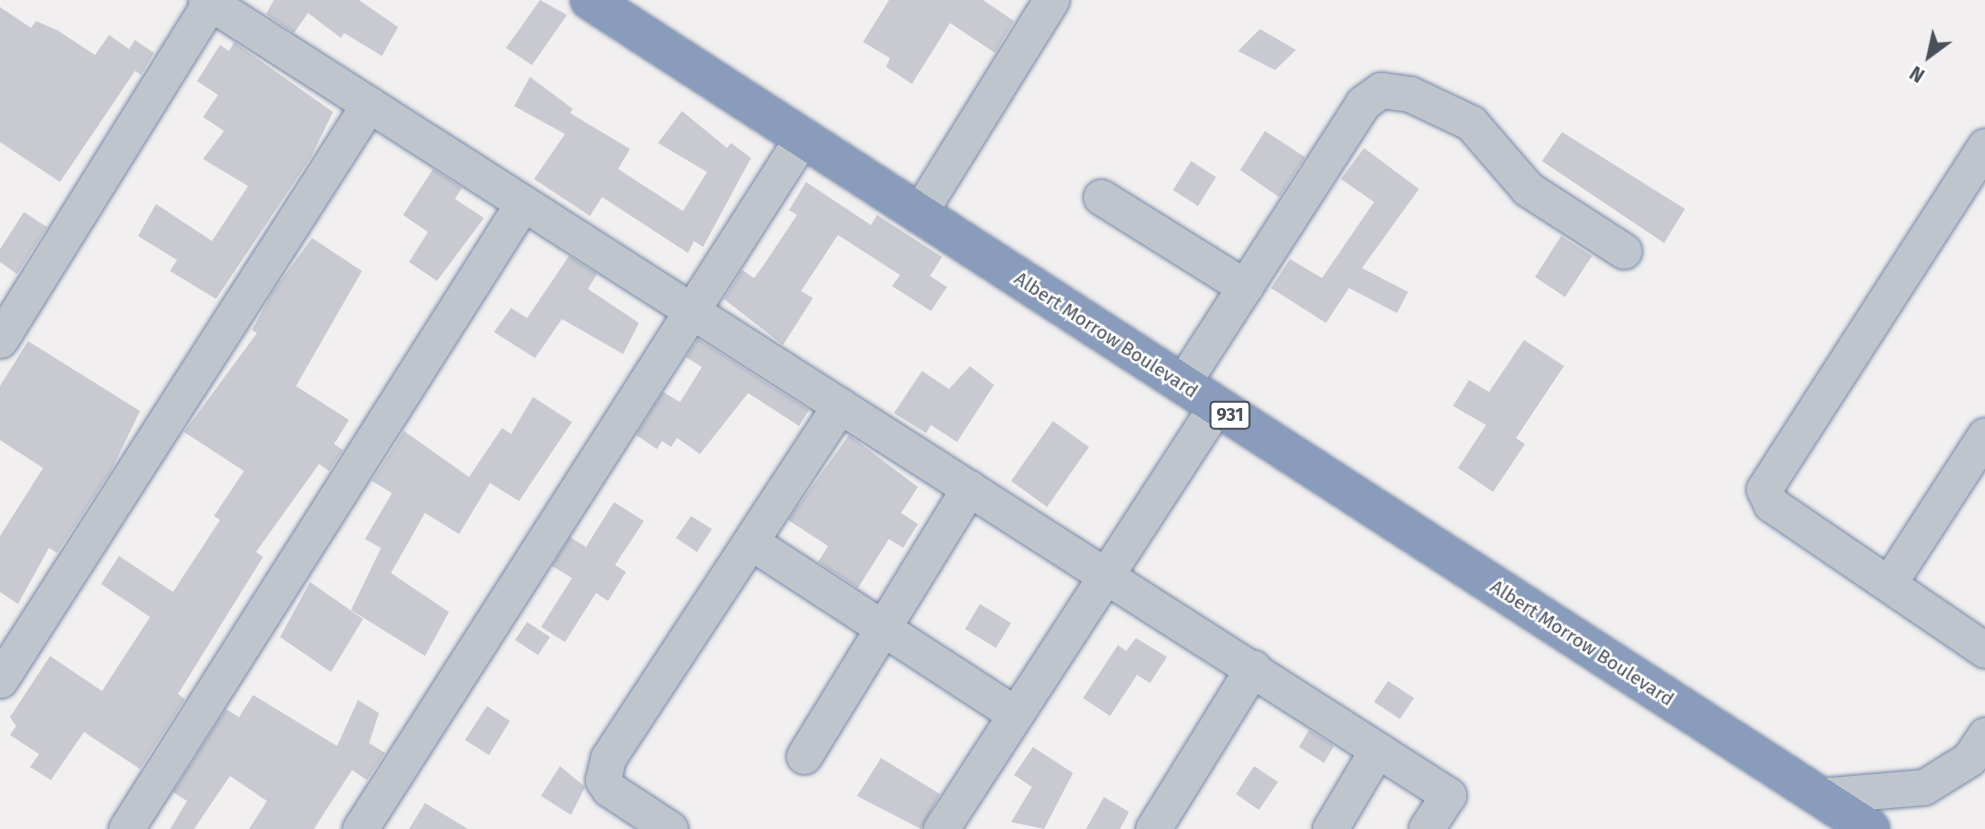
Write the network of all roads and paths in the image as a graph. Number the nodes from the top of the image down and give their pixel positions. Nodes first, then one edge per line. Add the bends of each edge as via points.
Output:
1 (590, 0) edge
2 (1051, 0) edge
3 (208, 1) edge
4 (369, 104) junction
5 (802, 138) junction
6 (1985, 146) edge
7 (1101, 197) dead end
8 (523, 203) junction
9 (919, 213) junction
10 (1624, 251) dead end
11 (1245, 287) junction
12 (692, 311) junction
13 (0, 340) edge
14 (1182, 384) junction
15 (840, 405) junction
16 (1216, 406) junction
17 (1985, 435) edge
18 (969, 488) junction
19 (751, 542) junction
20 (1105, 575) junction
21 (1889, 583) junction
22 (883, 625) junction
23 (1985, 650) edge
24 (1253, 668) junction
25 (0, 680) edge
26 (1015, 714) junction
27 (1985, 735) edge
28 (1377, 750) junction
29 (804, 756) dead end
30 (1818, 796) junction
31 (126, 829) edge
32 (360, 829) edge
33 (670, 829) edge
34 (941, 829) edge
35 (1153, 829) edge
36 (1329, 829) edge
37 (1426, 829) edge
38 (1870, 829) edge

1 - 5 highway, Albert Morrow Boulevard / 931
2 - 9 street
3 - 4 street
3 - 13 street
4 - 8 street
4 - 25 street
5 - 9 highway, Albert Morrow Boulevard / 931
5 - 12 street
6 - 21 street via 1764,489 1771,504
7 - 11 street
8 - 12 street
8 - 31 street
9 - 14 highway, Albert Morrow Boulevard / 931
10 - 11 street via 1528,189 1471,123 1410,94 1381,90 1363,103
11 - 14 street
12 - 15 street
12 - 32 street
14 - 16 highway, Albert Morrow Boulevard / 931
15 - 18 street
15 - 19 street
16 - 20 street
16 - 30 highway, Albert Morrow Boulevard / 931
17 - 21 street
18 - 20 street
18 - 22 street
19 - 22 street
19 - 33 street via 604,770 603,780 617,796
20 - 24 street
20 - 26 street
21 - 23 street
22 - 26 street
22 - 29 street
24 - 28 street
24 - 35 street
26 - 34 street
27 - 30 street via 1969,760 1924,787
28 - 36 street
28 - 37 street via 1448,795
30 - 38 highway, Albert Morrow Boulevard / 931

